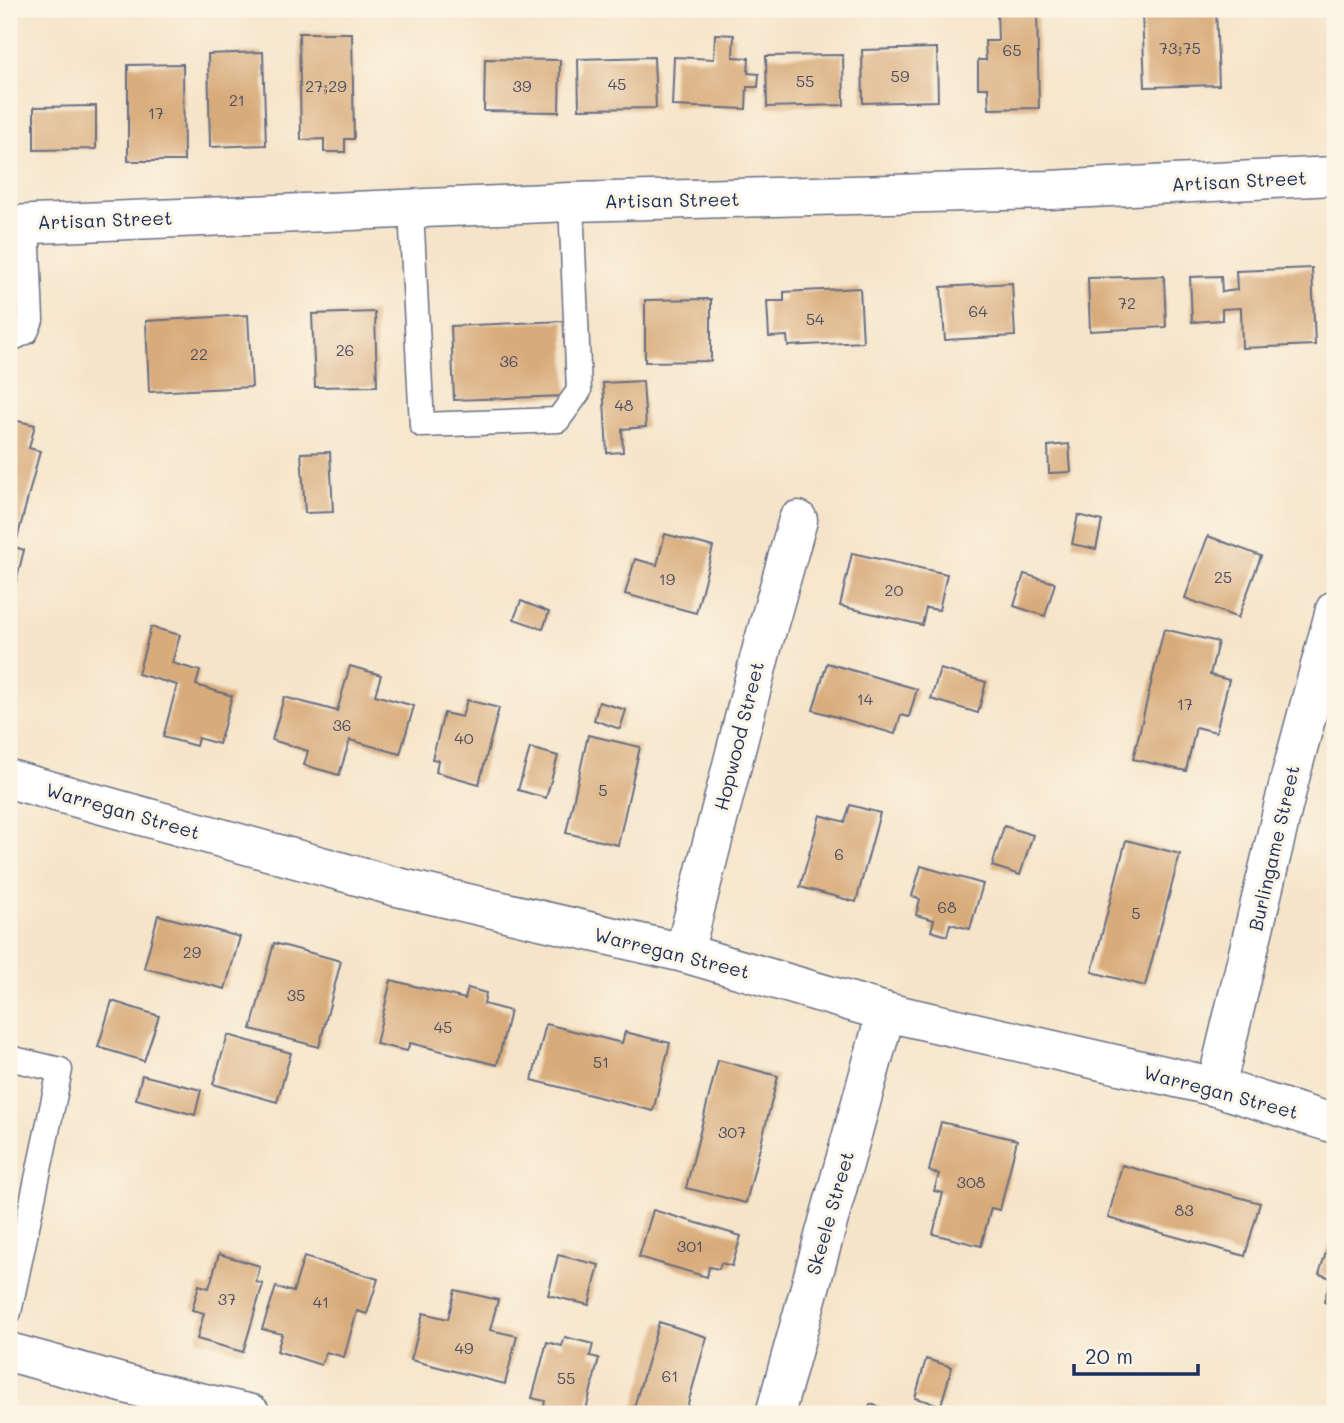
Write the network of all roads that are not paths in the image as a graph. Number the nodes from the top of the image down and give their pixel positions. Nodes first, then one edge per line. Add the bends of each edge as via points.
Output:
1 (1335, 176) edge
2 (571, 202) junction
3 (411, 209) junction
4 (18, 224) edge
5 (9, 340) edge
6 (798, 520) dead end
7 (1335, 610) edge
8 (9, 779) edge
9 (684, 953) junction
10 (886, 1012) junction
11 (9, 1058) edge
12 (1216, 1087) junction
13 (1335, 1124) edge
14 (10, 1300) edge
15 (9, 1352) edge
16 (251, 1414) edge
17 (775, 1414) edge

1 - 2 street, Artisan Street via 1049,191
2 - 3 street, Artisan Street
2 - 3 lane via 579,391 558,421 422,425
3 - 4 street, Artisan Street
4 - 5 lane via 31,320 26,332
6 - 9 street, Hopwood Street
7 - 12 street, Burlingame Street
8 - 9 street, Warregan Street via 393,886
9 - 10 street, Warregan Street
10 - 12 street, Warregan Street
10 - 17 street, Skeele Street
11 - 14 lane via 60,1070
12 - 13 street, Warregan Street
15 - 16 street

